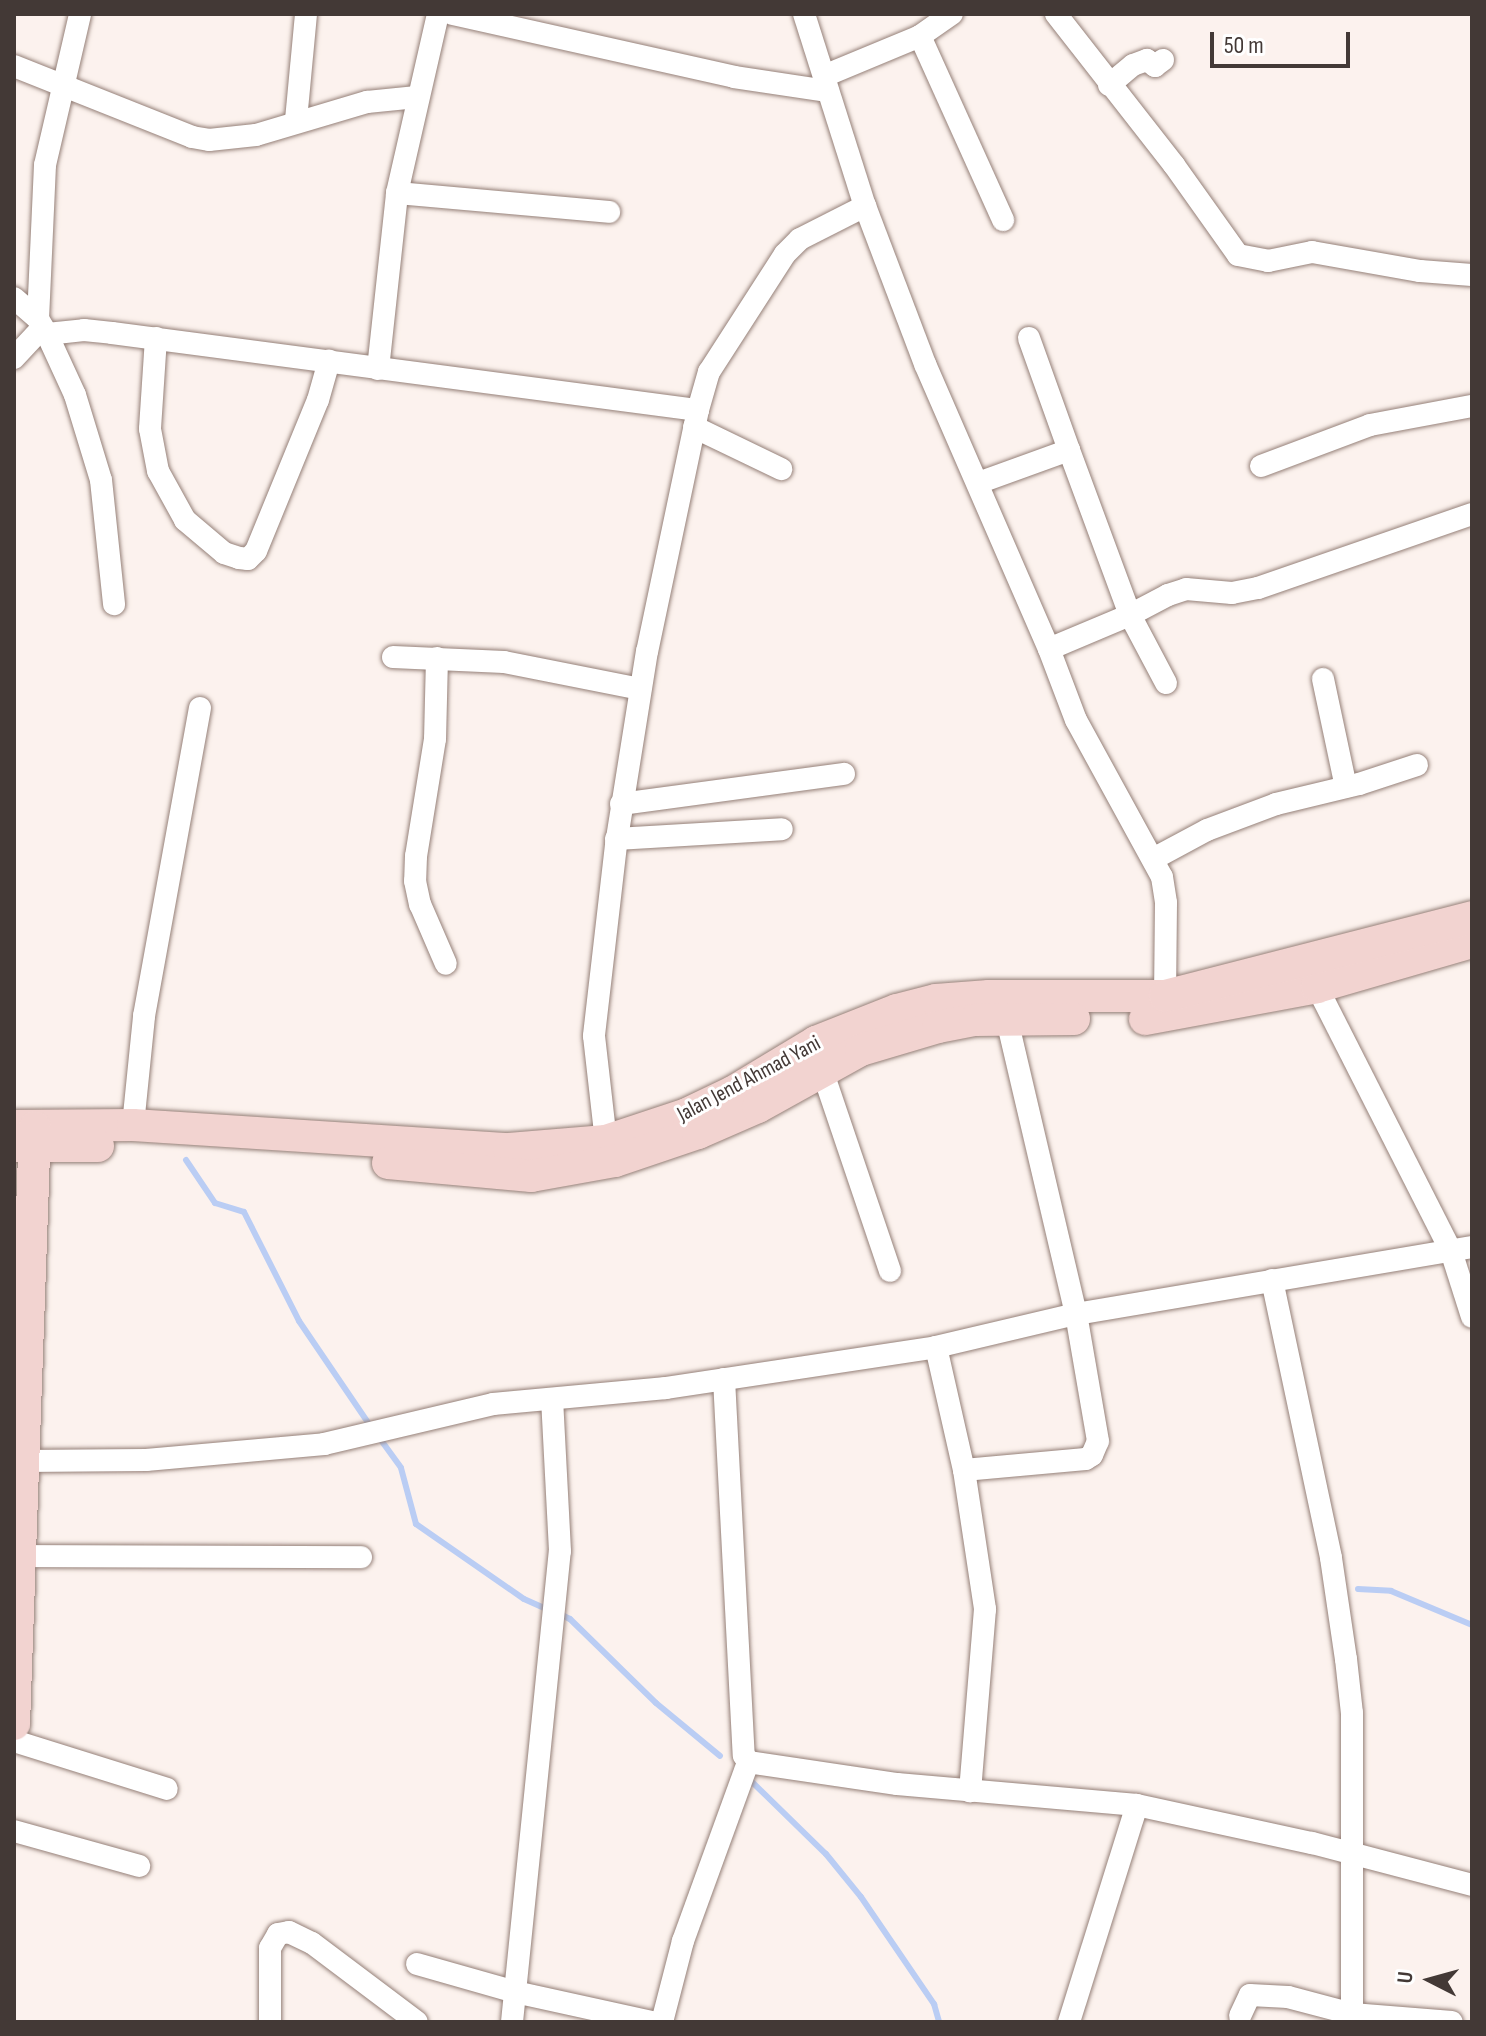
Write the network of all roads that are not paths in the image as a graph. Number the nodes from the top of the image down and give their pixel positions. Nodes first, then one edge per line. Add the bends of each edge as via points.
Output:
1 (80, 14) edge
2 (306, 14) edge
3 (438, 14) edge
4 (453, 14) edge
5 (952, 14) edge
6 (1056, 14) edge
7 (811, 16) edge
8 (920, 36) junction
9 (1163, 60) dead end
10 (14, 66) edge
11 (826, 83) junction
12 (61, 85) junction
13 (1109, 85) junction
14 (417, 97) junction
15 (296, 120) junction
16 (397, 193) junction
17 (865, 206) junction
18 (609, 212) dead end
19 (1003, 220) dead end
20 (1472, 275) edge
21 (14, 298) edge
22 (42, 327) junction
23 (156, 338) junction
24 (1029, 338) dead end
25 (14, 358) edge
26 (329, 361) junction
27 (378, 369) junction
28 (1472, 406) edge
29 (696, 418) junction
30 (1069, 450) junction
31 (1261, 466) dead end
32 (781, 469) dead end
33 (978, 483) junction
34 (1472, 514) edge
35 (114, 604) dead end
36 (1130, 615) junction
37 (1049, 649) junction
38 (393, 657) dead end
39 (437, 658) junction
40 (1323, 679) dead end
41 (1166, 683) dead end
42 (640, 689) junction
43 (200, 708) dead end
44 (1417, 765) dead end
45 (844, 774) dead end
46 (1346, 787) junction
47 (621, 804) junction
48 (782, 829) dead end
49 (616, 839) junction
50 (1153, 859) junction
51 (1472, 917) edge
52 (1472, 942) edge
53 (446, 964) dead end
54 (1317, 987) junction
55 (1165, 996) junction
56 (1007, 1019) junction
57 (854, 1039) junction
58 (822, 1070) junction
59 (133, 1125) junction
60 (24, 1136) edge
61 (606, 1141) junction
62 (1461, 1249) edge
63 (890, 1271) dead end
64 (1272, 1280) junction
65 (1076, 1314) junction
66 (1472, 1317) edge
67 (936, 1347) junction
68 (724, 1379) junction
69 (552, 1399) junction
70 (23, 1461) junction
71 (964, 1470) junction
72 (18, 1557) edge
73 (361, 1557) dead end
74 (14, 1724) edge
75 (14, 1741) edge
76 (748, 1762) junction
77 (167, 1789) dead end
78 (970, 1791) junction
79 (1137, 1805) junction
80 (14, 1831) edge
81 (1353, 1855) junction
82 (139, 1866) dead end
83 (1472, 1885) edge
84 (417, 1964) dead end
85 (515, 1992) junction
86 (1240, 2016) dead end
87 (1352, 2018) edge
88 (270, 2022) edge
89 (417, 2022) edge
90 (512, 2022) edge
91 (652, 2022) edge
92 (662, 2022) edge
93 (1069, 2022) edge
94 (1452, 2022) edge

1 - 12 street
2 - 15 street
3 - 14 street
4 - 11 street via 703,71
5 - 8 street
6 - 13 street
7 - 11 street
8 - 11 street
8 - 19 street
9 - 13 street via 1155,66 1147,60 1133,65
10 - 12 street
11 - 17 street
12 - 15 street via 200,139 256,135
12 - 22 street via 42,190
13 - 20 street via 1238,255 1268,261 1312,252
14 - 15 street via 367,102
14 - 16 street
16 - 18 street
16 - 27 street
17 - 29 street via 800,239 785,254 709,372
17 - 33 street via 925,364
21 - 22 street
22 - 23 street
22 - 25 street
22 - 35 street via 63,362 101,480
23 - 26 street
23 - 26 street via 150,429 158,471 185,520 224,553 239,558 248,559 256,551
24 - 30 street
26 - 27 street
27 - 29 street
28 - 31 street via 1370,425
29 - 32 street
29 - 42 street
30 - 33 street
30 - 36 street
33 - 37 street
34 - 36 street via 1279,581 1232,593 1186,589
36 - 37 street
36 - 41 street
37 - 50 street via 1076,720
38 - 39 street
39 - 42 street via 504,662
39 - 53 street via 435,739 415,881
40 - 46 street
42 - 47 street
43 - 59 street via 161,907
44 - 46 street
45 - 47 street
46 - 50 street via 1276,804 1207,830
47 - 49 street
48 - 49 street
49 - 61 street via 594,1036
50 - 55 street via 1166,903
51 - 55 main road, Jalan Jend Ahmad Yani
52 - 54 main road, Jalan Jend Ahmad Yani
54 - 56 main road, Jalan Jend Ahmad Yani via 1171,1017
54 - 62 street
55 - 57 main road, Jalan Jend Ahmad Yani via 936,1000 867,1019
56 - 57 main road, Jalan Jend Ahmad Yani
56 - 65 street
57 - 58 main road, Jalan Jend Ahmad Yani
57 - 61 main road, Jalan Jend Ahmad Yani via 816,1042 687,1114
58 - 60 main road, Jalan Jend Ahmad Yani via 758,1107 662,1147 531,1176
58 - 63 street
59 - 60 main road, Jalan Jend Ahmad Yani
59 - 61 main road, Jalan Jend Ahmad Yani via 509,1149
60 - 70 main road
62 - 64 street
62 - 66 street
64 - 65 street
64 - 81 street via 1331,1558 1346,1659 1352,1713
65 - 67 street
65 - 71 street via 1098,1441 1092,1455
67 - 68 street
67 - 71 street
68 - 69 street
68 - 76 street
69 - 70 street via 493,1404 353,1440 270,1451
69 - 85 street via 560,1551
70 - 72 main road
71 - 78 street via 985,1609
72 - 73 street
72 - 74 main road
75 - 77 street
76 - 78 street
76 - 92 street via 683,1941
78 - 79 street
79 - 81 street
79 - 93 street
80 - 82 street
81 - 83 street
81 - 87 street
84 - 85 street
85 - 90 street
85 - 91 street
86 - 87 street via 1250,1995 1288,1997
87 - 94 street
88 - 89 street via 270,1948 278,1934 289,1932 312,1943

